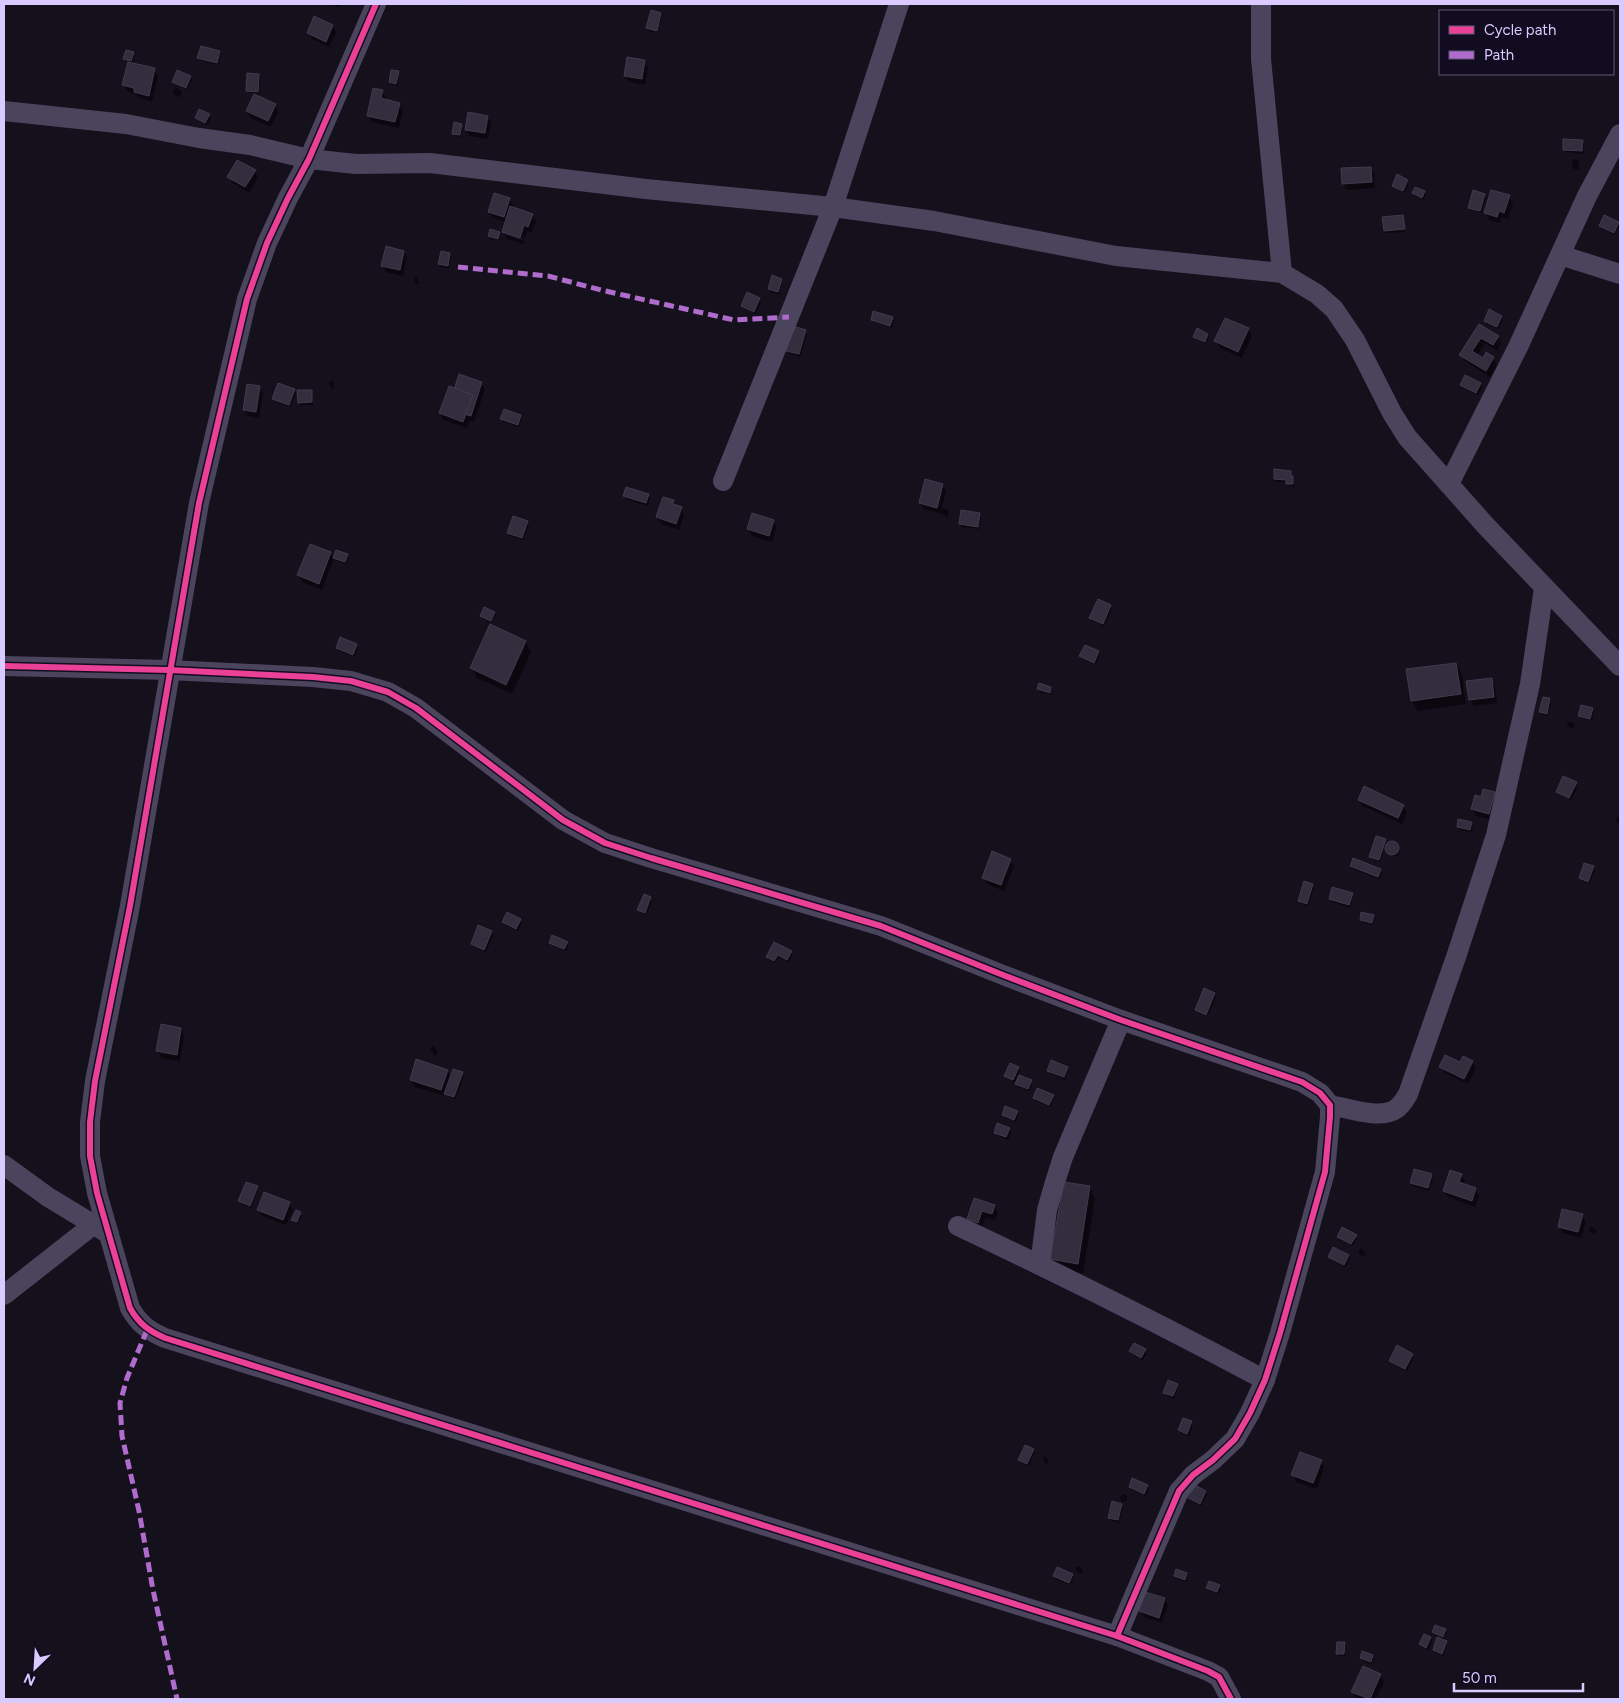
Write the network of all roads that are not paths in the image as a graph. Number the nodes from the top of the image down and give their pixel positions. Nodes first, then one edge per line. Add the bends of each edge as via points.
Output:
1 (376, 4) edge
2 (899, 4) edge
3 (1261, 4) edge
4 (4, 111) edge
5 (1620, 134) edge
6 (308, 160) junction
7 (833, 207) junction
8 (1560, 256) junction
9 (1282, 273) junction
10 (1620, 274) edge
11 (722, 481) dead end
12 (1449, 484) junction
13 (1544, 588) junction
14 (4, 666) edge
15 (1620, 666) edge
16 (169, 670) junction
17 (1122, 1020) junction
18 (1330, 1105) junction
19 (4, 1165) edge
20 (958, 1226) dead end
21 (101, 1230) junction
22 (1040, 1265) junction
23 (4, 1296) edge
24 (1265, 1380) junction
25 (1116, 1636) junction
26 (1231, 1699) edge

1 - 6 street
2 - 7 street
3 - 9 street via 1261,59
4 - 6 street via 126,124 250,145
5 - 8 street
6 - 7 street via 356,164 430,163
6 - 16 street via 267,243 248,299 199,503
7 - 9 street via 934,221 1116,256
7 - 11 street
8 - 10 street
8 - 12 street
9 - 12 street via 1334,308 1355,340 1407,437
12 - 13 street
13 - 15 street
13 - 18 street via 1530,684 1496,835 1408,1094 1402,1104 1386,1113
14 - 16 street
16 - 17 street via 313,677 351,681 388,692 416,708 563,820 606,843 881,926
16 - 21 street via 130,906 95,1081 90,1156
17 - 18 street via 1302,1082 1320,1093
17 - 22 street via 1063,1157 1047,1210
18 - 24 street via 1324,1172
19 - 21 street via 48,1198
20 - 22 street
21 - 23 street
21 - 25 street via 136,1319 147,1330 165,1338
22 - 24 street
24 - 25 street via 1234,1439 1179,1491
25 - 26 street via 1220,1677

